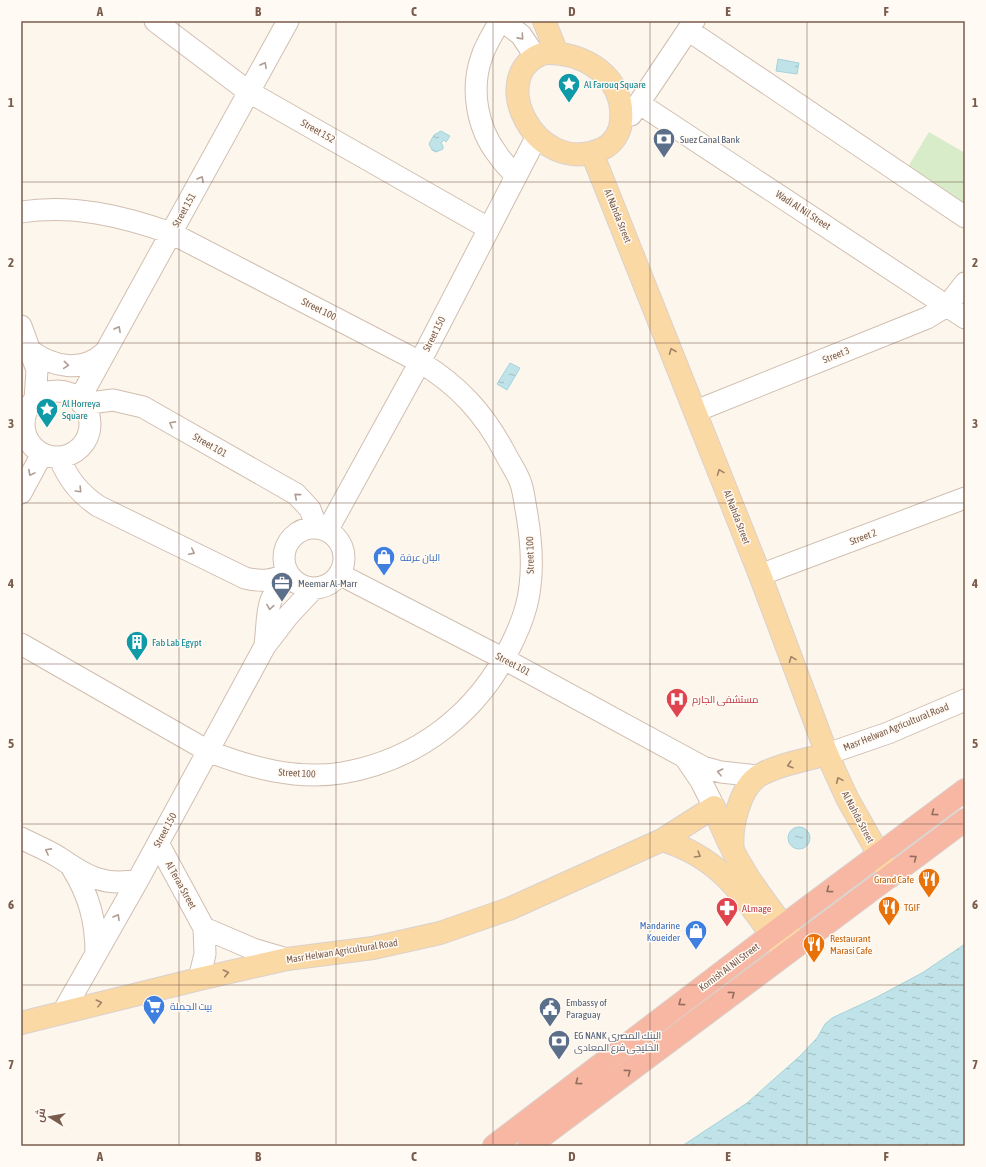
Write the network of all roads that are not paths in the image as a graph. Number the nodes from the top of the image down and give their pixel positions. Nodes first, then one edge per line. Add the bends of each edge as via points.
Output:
1 (155, 21) edge
2 (288, 21) edge
3 (500, 21) edge
4 (503, 21) edge
5 (544, 21) edge
6 (691, 25) edge
7 (556, 53) junction
8 (535, 56) junction
9 (250, 92) junction
10 (640, 104) junction
11 (621, 126) junction
12 (537, 136) junction
13 (592, 153) junction
14 (516, 176) junction
15 (21, 212) edge
16 (965, 217) edge
17 (488, 228) junction
18 (171, 233) junction
19 (965, 283) edge
20 (947, 306) junction
21 (965, 318) edge
22 (21, 326) edge
23 (31, 351) junction
24 (104, 353) junction
25 (420, 362) junction
26 (35, 400) junction
27 (80, 402) junction
28 (696, 412) junction
29 (23, 429) edge
30 (50, 456) junction
31 (21, 492) edge
32 (965, 500) edge
33 (322, 529) junction
34 (339, 574) junction
35 (290, 575) junction
36 (760, 575) junction
37 (314, 588) junction
38 (21, 644) edge
39 (265, 646) junction
40 (504, 659) junction
41 (965, 700) edge
42 (208, 751) junction
43 (827, 754) junction
44 (684, 757) junction
45 (758, 776) junction
46 (965, 790) edge
47 (714, 807) junction
48 (965, 820) edge
49 (21, 838) edge
50 (662, 840) junction
51 (158, 843) junction
52 (877, 854) junction
53 (734, 856) junction
54 (72, 868) junction
55 (891, 876) junction
56 (138, 880) junction
57 (743, 885) junction
58 (204, 928) junction
59 (777, 930) junction
60 (792, 950) junction
61 (96, 953) junction
62 (287, 959) junction
63 (199, 979) junction
64 (63, 1012) junction
65 (21, 1023) edge
66 (494, 1146) edge
67 (529, 1146) edge

1 - 9 street, Street 152
9 -> 2 street, Street 151
3 - 14 street via 482,57 476,82 477,108 484,133
4 -> 8 street via 521,35
5 - 7 main road
6 - 10 street
6 - 16 street
7 - 8 main road
7 - 11 main road via 584,60 609,78 618,93 622,109
8 - 12 main road via 525,67 519,81 517,96 528,124
9 - 17 street, Street 152
18 -> 9 street, Street 151
10 - 11 street
10 - 20 street, Wadi Al Nil Street
11 - 13 main road via 615,138 605,147
12 - 13 main road via 562,153
12 - 14 street, Street 150
28 -> 13 main road, Al Nahda Street
14 - 17 street, Street 150
15 - 18 street, Street 100 via 43,208 76,209 140,222
17 - 25 street, Street 150
24 -> 18 street, Street 151
18 - 25 street, Street 100
19 - 20 street, Street 3
20 - 21 street, Wadi Al Nil Street
20 - 28 street, Street 3 via 916,323
22 - 23 street
23 -> 24 street via 51,362 74,366 96,360
23 - 26 street via 37,370
24 - 27 street, Street 151
25 - 33 street, Street 150
25 - 40 street, Street 100 via 443,376 468,400 495,434 521,484 532,543 530,588 522,624
26 - 27 street via 49,392 57,391 72,395
26 - 29 street via 26,413
27 - 30 street via 88,412 90,422 85,442 69,455
33 -> 27 street, Street 101 via 296,494 143,407 113,400
36 -> 28 main road, Al Nahda Street
29 - 30 street via 30,443
30 -> 31 street
30 -> 35 street via 85,497 98,506 245,578 260,581
32 - 36 street, Street 2
33 - 34 street via 342,546 344,560
33 - 35 street via 302,531 289,542 284,557
34 - 37 street via 329,584
34 - 40 street, Street 101
35 - 37 street via 302,585
35 -> 39 street, Street 150 via 273,593
43 -> 36 main road, Al Nahda Street
37 - 39 street, Street 150
38 - 42 street, Street 100
39 - 42 street, Street 150
40 - 42 street, Street 100 via 486,688 463,714 436,736 407,753 375,766 341,773 307,775 273,772 240,764
40 - 44 street, Street 101
41 - 43 street, Masr Helwan Agricultural Road via 888,733
42 - 51 street, Street 150
43 -> 45 main road
52 -> 43 main road, Al Nahda Street
45 -> 44 street, Street 101 via 721,772 703,767
44 - 47 street, Street 101 via 701,781
45 - 53 main road via 748,788 736,816 733,832
46 -> 52 highway, Kornish Al Nil Street
47 - 50 main road, Masr Helwan Agricultural Road
47 - 53 main road
55 -> 48 highway
54 -> 49 street via 48,851
50 -> 57 main road via 696,853
50 - 62 main road, Masr Helwan Agricultural Road via 475,922 386,946
51 - 56 street, Street 150
51 - 58 street, Al Teraa Street
52 - 55 main road, Al Nahda Street
52 -> 59 highway, Kornish Al Nil Street
53 - 57 main road
54 - 56 street via 99,880
54 - 61 street via 87,894 94,923
55 - 60 highway
61 -> 56 street, Street 150
57 - 59 main road
58 - 62 street via 253,949
58 - 63 street, Al Teraa Street via 205,954
59 - 60 main road
59 -> 66 highway, Kornish Al Nil Street
67 -> 60 highway
61 - 64 street, Street 150
63 -> 62 main road, Masr Helwan Agricultural Road
64 -> 63 main road, Masr Helwan Agricultural Road
64 - 65 main road, Masr Helwan Agricultural Road

